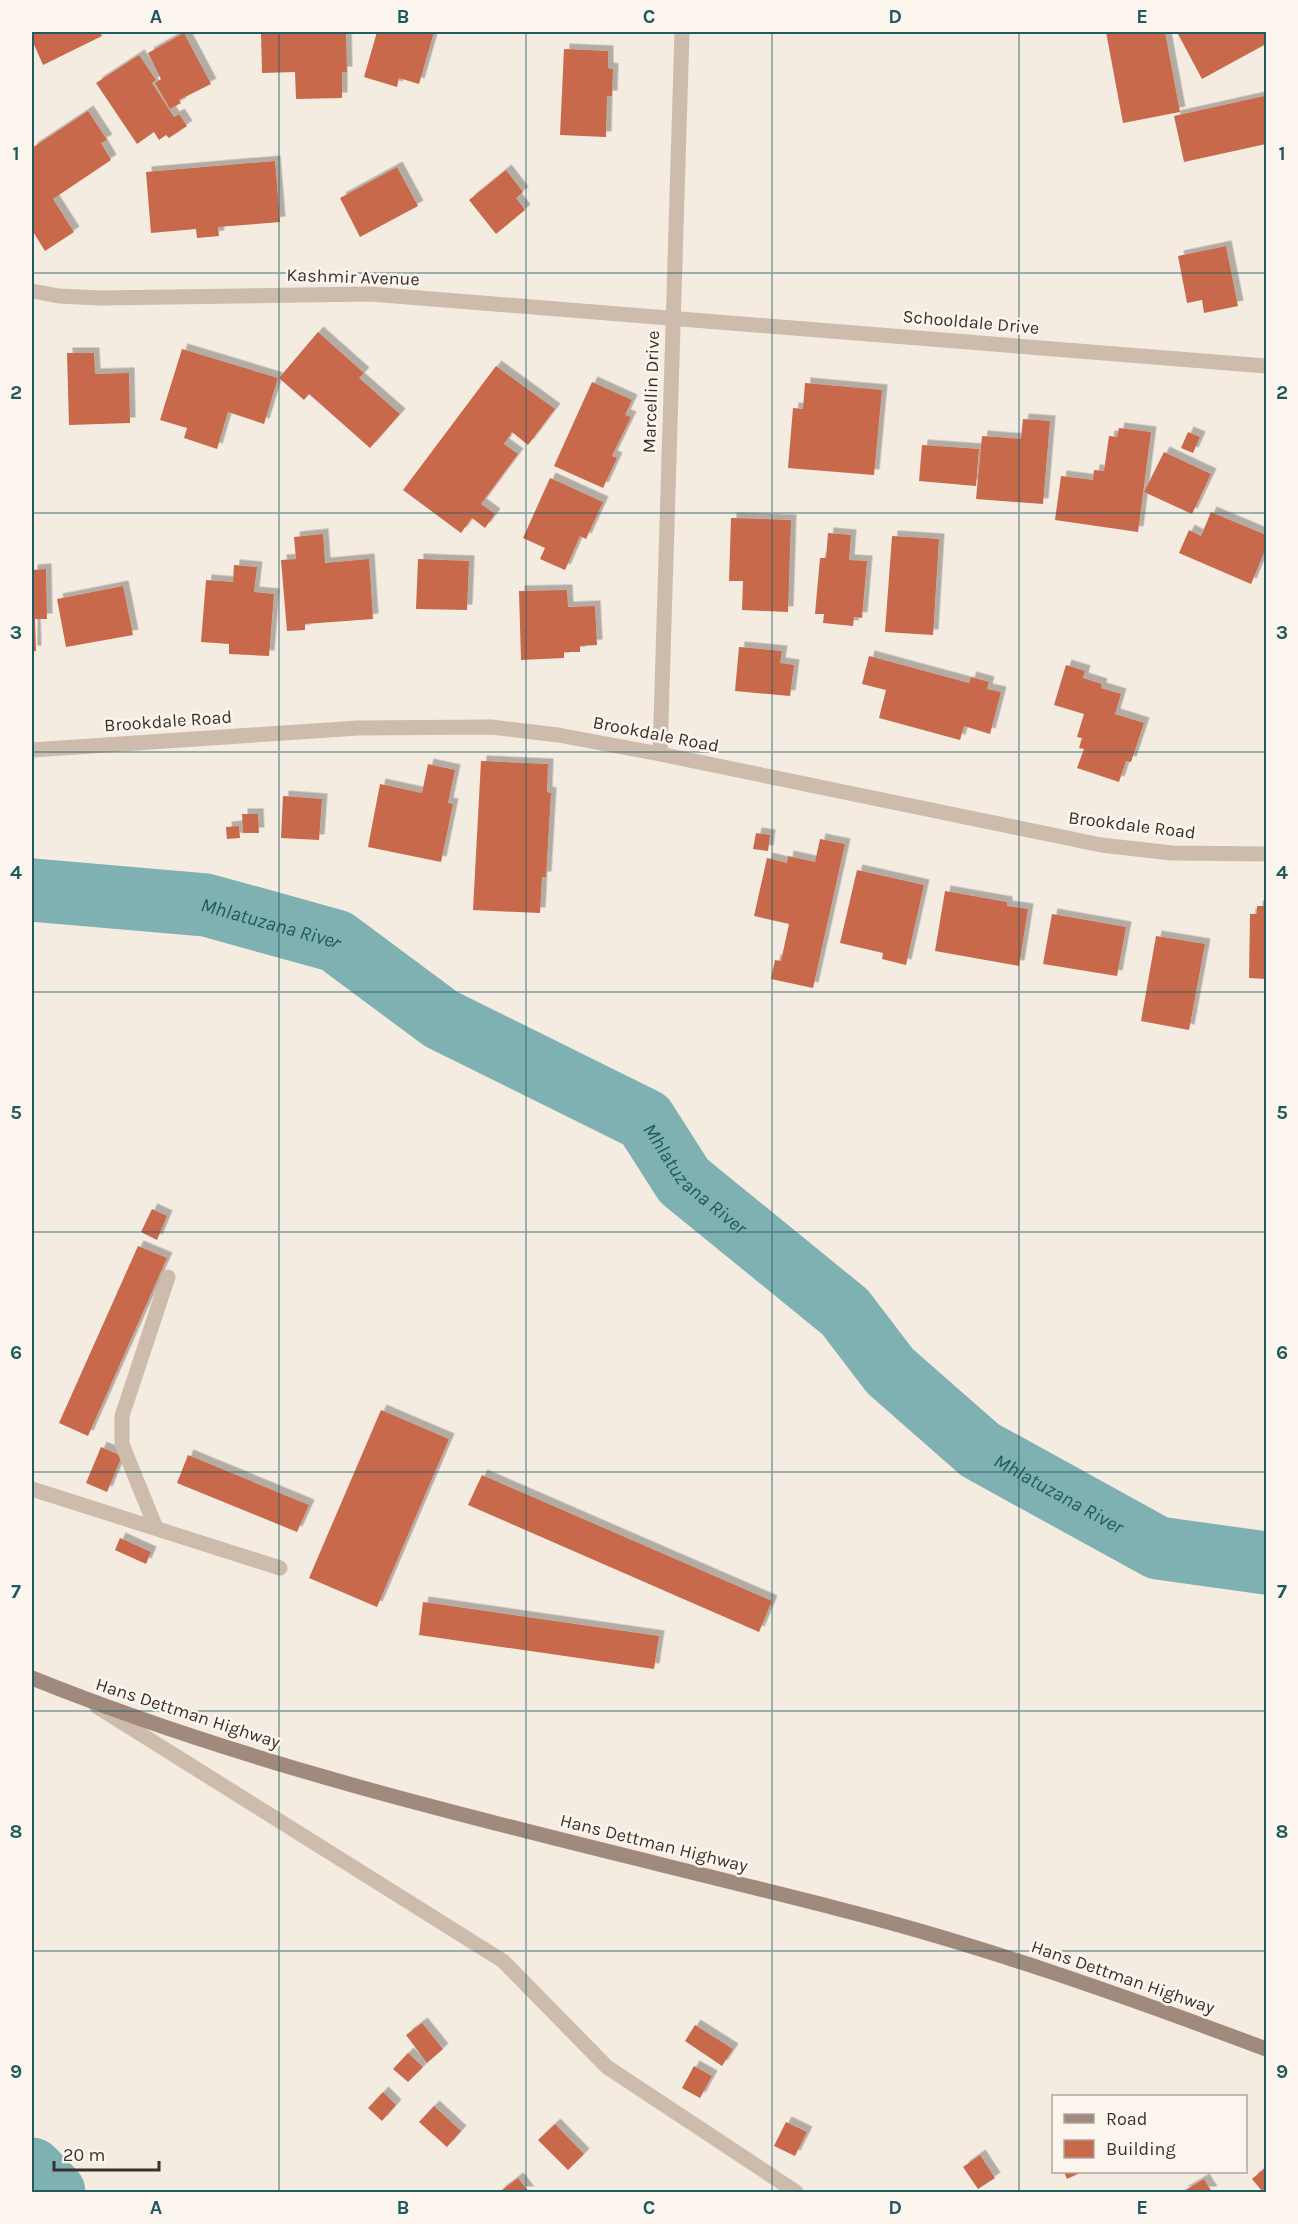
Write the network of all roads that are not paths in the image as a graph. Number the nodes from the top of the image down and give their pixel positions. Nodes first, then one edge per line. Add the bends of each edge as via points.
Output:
1 (682, 32) edge
2 (32, 291) edge
3 (673, 317) junction
4 (1266, 366) edge
5 (32, 750) edge
6 (660, 754) junction
7 (1266, 854) edge
8 (168, 1277) dead end
9 (32, 1489) edge
10 (156, 1528) junction
11 (280, 1568) dead end
12 (32, 1678) edge
13 (86, 1700) junction
14 (1266, 2049) edge
15 (775, 2186) edge
16 (795, 2193) edge

1 - 3 street, Marcellin Drive
2 - 3 street, Kashmir Avenue via 100,298 370,294
3 - 4 street, Schooldale Drive
3 - 6 street, Marcellin Drive
5 - 6 street, Brookdale Road via 437,726 491,727 558,735
6 - 7 street, Brookdale Road via 1101,845 1172,853
8 - 10 street via 122,1416 122,1444
9 - 10 street
10 - 11 street
12 - 13 street, Hans Dettman Highway
13 - 14 street, Hans Dettman Highway via 263,1760 449,1811 838,1908 979,1949
13 - 15 street via 502,1961 607,2067
15 - 16 street

